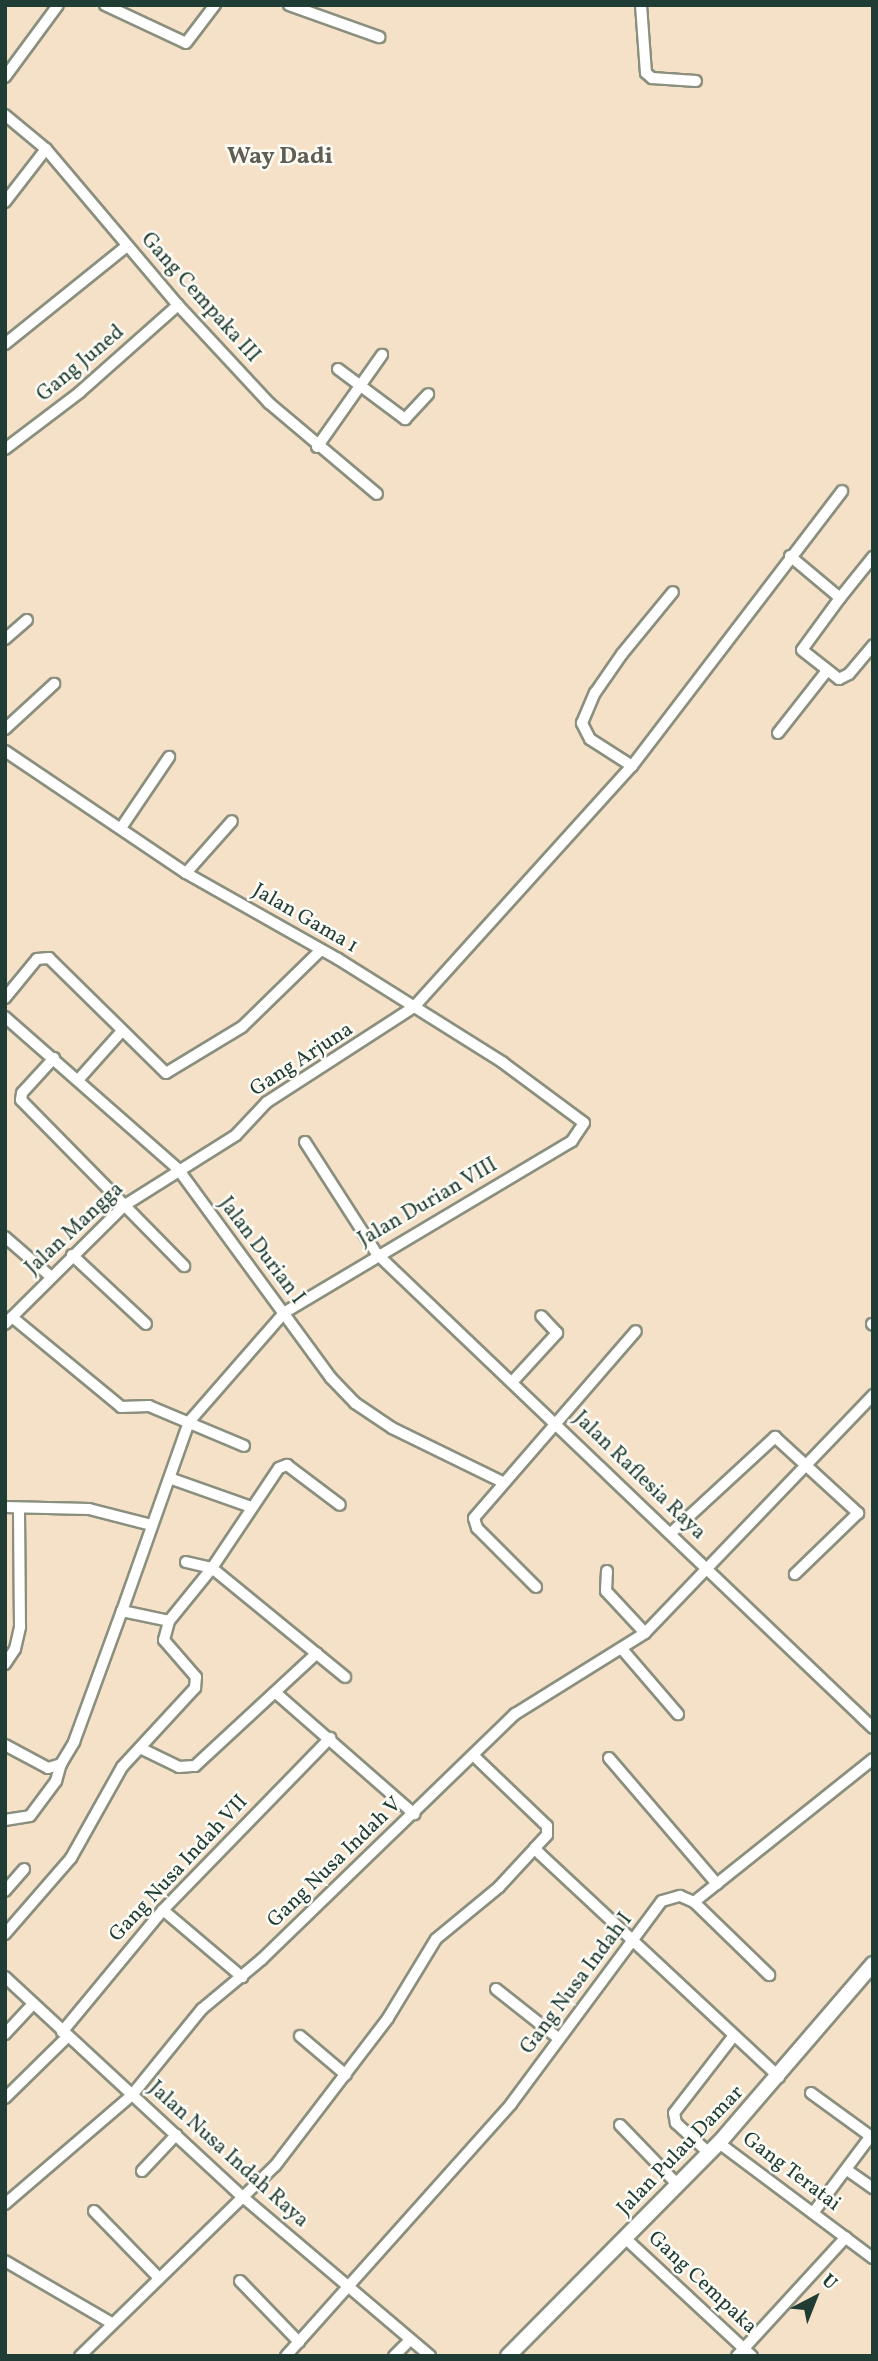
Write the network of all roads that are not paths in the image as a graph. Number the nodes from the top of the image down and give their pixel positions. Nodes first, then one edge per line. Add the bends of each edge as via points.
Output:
1 (58, 5) edge
2 (105, 5) edge
3 (215, 5) edge
4 (289, 5) edge
5 (641, 5) edge
6 (379, 37) dead end
7 (5, 77) edge
8 (696, 81) dead end
9 (5, 115) edge
10 (46, 149) junction
11 (5, 201) edge
12 (127, 246) junction
13 (178, 305) junction
14 (5, 344) edge
15 (382, 355) dead end
16 (338, 369) dead end
17 (359, 388) junction
18 (428, 394) dead end
19 (317, 447) junction
20 (5, 449) edge
21 (842, 491) dead end
22 (377, 494) dead end
23 (790, 556) junction
24 (873, 557) edge
25 (673, 593) dead end
26 (840, 598) junction
27 (27, 620) dead end
28 (5, 639) edge
29 (873, 645) edge
30 (826, 672) junction
31 (54, 684) dead end
32 (5, 729) edge
33 (778, 733) dead end
34 (5, 751) edge
35 (169, 757) dead end
36 (632, 766) junction
37 (232, 821) dead end
38 (121, 828) junction
39 (186, 873) junction
40 (321, 950) junction
41 (5, 998) edge
42 (414, 1007) junction
43 (5, 1017) edge
44 (121, 1032) junction
45 (54, 1058) junction
46 (79, 1079) junction
47 (584, 1123) joint
48 (305, 1142) dead end
49 (178, 1169) junction
50 (125, 1205) junction
51 (5, 1237) edge
52 (377, 1254) junction
53 (72, 1255) junction
54 (184, 1266) dead end
55 (50, 1276) junction
56 (284, 1313) junction
57 (541, 1316) dead end
58 (9, 1320) edge
59 (146, 1324) dead end
60 (636, 1331) dead end
61 (513, 1380) junction
62 (873, 1395) edge
63 (189, 1422) junction
64 (556, 1422) junction
65 (244, 1446) dead end
66 (808, 1467) junction
67 (172, 1479) junction
68 (502, 1482) junction
69 (340, 1505) dead end
70 (5, 1507) edge
71 (251, 1507) junction
72 (19, 1509) junction
73 (152, 1525) junction
74 (671, 1533) junction
75 (186, 1562) dead end
76 (212, 1568) junction
77 (708, 1570) junction
78 (607, 1572) dead end
79 (795, 1574) dead end
80 (536, 1587) dead end
81 (122, 1611) junction
82 (169, 1621) junction
83 (645, 1633) junction
84 (622, 1649) junction
85 (317, 1653) junction
86 (5, 1664) edge
87 (345, 1677) dead end
88 (276, 1693) junction
89 (678, 1714) dead end
90 (873, 1728) edge
91 (330, 1738) junction
92 (5, 1745) edge
93 (140, 1748) junction
94 (474, 1756) junction
95 (609, 1758) dead end
96 (873, 1759) edge
97 (61, 1764) junction
98 (414, 1814) junction
99 (5, 1820) edge
100 (535, 1848) junction
101 (24, 1869) dead end
102 (717, 1884) junction
103 (5, 1891) edge
104 (694, 1902) junction
105 (163, 1910) junction
106 (5, 1934) edge
107 (635, 1944) junction
108 (873, 1964) edge
109 (769, 1975) dead end
110 (5, 1977) edge
111 (242, 1977) junction
112 (496, 1989) dead end
113 (33, 2004) junction
114 (5, 2034) edge
115 (65, 2034) junction
116 (300, 2036) dead end
117 (558, 2038) junction
118 (732, 2038) junction
119 (346, 2075) junction
120 (779, 2077) junction
121 (811, 2093) dead end
122 (132, 2095) junction
123 (5, 2098) edge
124 (620, 2124) dead end
125 (176, 2136) junction
126 (871, 2138) edge
127 (714, 2148) junction
128 (846, 2170) junction
129 (142, 2171) dead end
130 (678, 2185) junction
131 (873, 2188) edge
132 (244, 2198) junction
133 (5, 2204) edge
134 (94, 2211) dead end
135 (813, 2213) junction
136 (846, 2237) junction
137 (626, 2239) junction
138 (873, 2258) edge
139 (5, 2261) edge
140 (158, 2277) junction
141 (240, 2281) dead end
142 (347, 2288) junction
143 (110, 2322) junction
144 (410, 2340) junction
145 (299, 2342) junction
146 (744, 2353) edge
147 (80, 2356) edge
148 (286, 2356) edge
149 (394, 2356) edge
150 (430, 2356) edge
151 (508, 2356) edge

1 - 7 street
2 - 3 street via 186,43
4 - 6 street
5 - 8 street via 646,73 652,78
9 - 10 street, Gang Cempaka III
10 - 11 street
10 - 12 street, Gang Cempaka III
12 - 13 street, Gang Cempaka III
12 - 14 street
13 - 19 street, Gang Cempaka III
13 - 20 street, Gang Juned via 80,392
15 - 17 street
16 - 17 street
17 - 18 street via 405,419
17 - 19 street
19 - 22 street, Gang Cempaka III
21 - 23 street, Gang Arjuna
23 - 26 street
23 - 36 street, Gang Arjuna
24 - 26 street
25 - 36 street via 622,654 595,693 582,723 590,739
26 - 30 street via 802,650
27 - 28 street
29 - 30 street via 849,674 839,679
30 - 33 street
31 - 32 street
34 - 38 street, Jalan Gama 1
35 - 38 street
36 - 42 street, Gang Arjuna
37 - 39 street
38 - 39 street, Jalan Gama 1
39 - 40 street, Jalan Gama 1
40 - 42 street, Jalan Gama 1
40 - 44 street via 242,1027 170,1072 159,1069
41 - 44 street via 44,957
42 - 47 street, Jalan Gama 1 via 502,1062
42 - 49 street, Gang Arjuna via 267,1102 236,1135
43 - 45 street, Jalan Durian I
44 - 46 street
45 - 46 street, Jalan Durian I
45 - 50 street via 22,1093 21,1100
46 - 49 street, Jalan Durian I
47 - 52 street, Jalan Durian VIII via 572,1141
48 - 52 street, Jalan Raflesia Raya
49 - 50 street, Jalan Mangga
49 - 56 street, Jalan Durian I
50 - 53 street, Jalan Mangga
50 - 54 street
51 - 55 street
52 - 56 street, Jalan Durian VIII
52 - 61 street, Jalan Raflesia Raya
53 - 55 street, Jalan Mangga
53 - 59 street
55 - 58 street, Jalan Mangga
56 - 63 street, Jalan Durian VIII
56 - 68 street, Jalan Durian I via 355,1403 392,1428
57 - 61 street via 557,1333
58 - 63 street via 121,1407 149,1406
60 - 64 street
61 - 64 street, Jalan Raflesia Raya
62 - 66 street, Gang Nusa Indah V
63 - 65 street
63 - 67 street
64 - 68 street
64 - 74 street, Jalan Raflesia Raya
66 - 74 street via 772,1438
66 - 77 street, Gang Nusa Indah V
66 - 79 street via 858,1513
67 - 71 street
67 - 73 street
68 - 80 street via 476,1513 474,1523
69 - 71 street via 284,1465
70 - 72 street
71 - 76 street
72 - 73 street via 89,1510
72 - 86 street via 20,1627 15,1650
73 - 81 street
74 - 77 street, Jalan Raflesia Raya
75 - 76 street
76 - 82 street
76 - 85 street
77 - 83 street, Gang Nusa Indah V
77 - 90 street, Jalan Raflesia Raya
78 - 83 street via 606,1591
81 - 82 street
81 - 97 street via 74,1742
82 - 93 street via 166,1645 197,1680
83 - 84 street, Gang Nusa Indah V
84 - 89 street
84 - 94 street, Gang Nusa Indah V via 515,1714
85 - 87 street
85 - 88 street
88 - 91 street
88 - 93 street via 195,1766 179,1767
91 - 98 street
91 - 105 street, Gang Nusa Indah VII
92 - 97 street via 48,1768
93 - 106 street via 122,1767 71,1858
94 - 98 street, Gang Nusa Indah V
94 - 100 street via 549,1830
95 - 102 street
96 - 102 street
97 - 99 street via 55,1781 30,1816
98 - 111 street, Gang Nusa Indah V
100 - 107 street
100 - 119 street via 499,1887 436,1938
101 - 103 street
102 - 104 street
104 - 107 street, Gang Nusa Indah I via 680,1896 662,1901
104 - 109 street
105 - 111 street
105 - 115 street, Gang Nusa Indah VII
107 - 117 street, Gang Nusa Indah I
107 - 118 street via 730,2027
108 - 120 street, Jalan Pulau Damar
110 - 113 street, Jalan Nusa Indah Raya
111 - 122 street, Gang Nusa Indah V via 186,2026
112 - 117 street
113 - 114 street
113 - 115 street, Jalan Nusa Indah Raya
115 - 122 street, Jalan Nusa Indah Raya
115 - 123 street, Gang Nusa Indah VII
116 - 119 street
117 - 142 street, Gang Nusa Indah I via 511,2104
118 - 120 street
118 - 127 street, Gang Teratai via 673,2118
119 - 132 street
120 - 127 street, Jalan Pulau Damar
121 - 126 street
122 - 125 street, Jalan Nusa Indah Raya
122 - 133 street, Gang Nusa Indah V
124 - 130 street
125 - 129 street
125 - 132 street, Jalan Nusa Indah Raya
126 - 128 street
127 - 130 street, Jalan Pulau Damar
127 - 135 street, Gang Teratai
128 - 131 street
128 - 135 street
130 - 137 street, Jalan Pulau Damar
132 - 140 street
132 - 142 street, Jalan Nusa Indah Raya
134 - 140 street
135 - 136 street, Gang Teratai
136 - 138 street, Gang Teratai
136 - 146 street
137 - 146 street, Gang Cempaka
137 - 151 street, Jalan Pulau Damar
139 - 143 street
140 - 143 street
141 - 145 street
142 - 144 street, Jalan Nusa Indah Raya
142 - 145 street, Gang Nusa Indah I
143 - 147 street
144 - 149 street
144 - 150 street, Jalan Nusa Indah Raya
145 - 148 street, Gang Nusa Indah I

